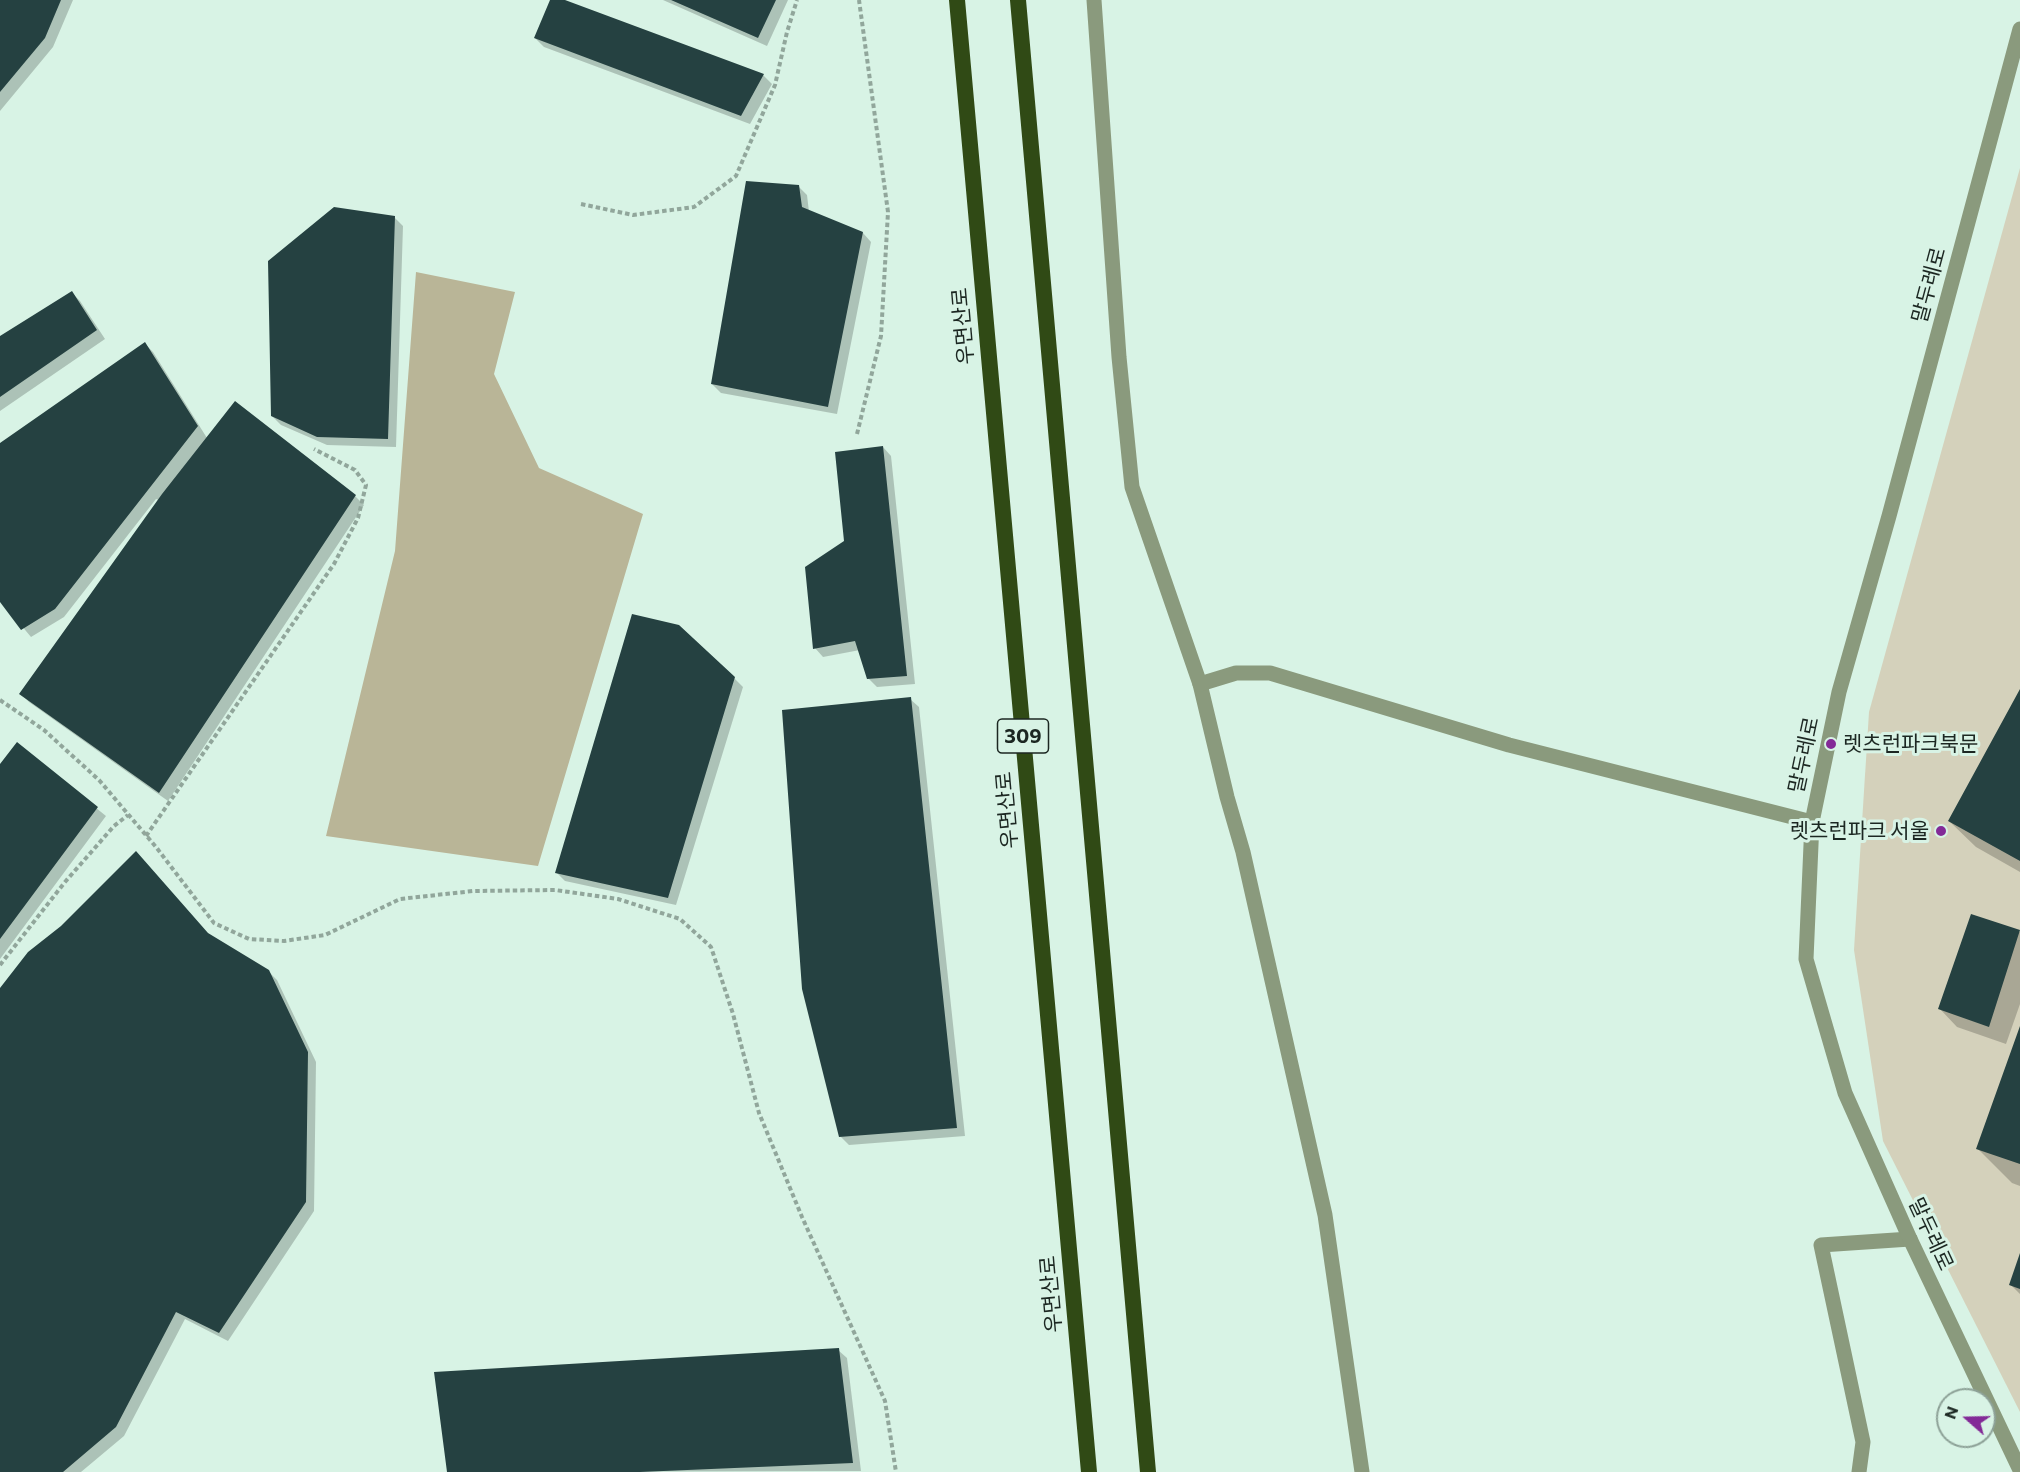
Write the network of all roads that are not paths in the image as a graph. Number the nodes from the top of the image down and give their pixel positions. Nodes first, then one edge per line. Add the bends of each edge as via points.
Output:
1 (957, 0) edge
2 (1018, 0) edge
3 (1094, 0) edge
4 (2020, 29) edge
5 (1200, 684) junction
6 (1812, 822) junction
7 (1910, 1239) junction
8 (2020, 1470) edge
9 (1089, 1472) edge
10 (1148, 1472) edge
11 (1362, 1472) edge
12 (1859, 1472) edge

1 - 9 highway, 우면산로 / 309
2 - 10 highway
3 - 5 street via 1132,486
4 - 6 street, 말두레로 via 1839,692
5 - 6 street via 1236,673 1270,673 1509,745
5 - 11 street via 1243,852 1325,1215
6 - 7 street, 말두레로 via 1806,959 1845,1093
7 - 8 street, 말두레로
7 - 12 street via 1821,1245 1863,1442

